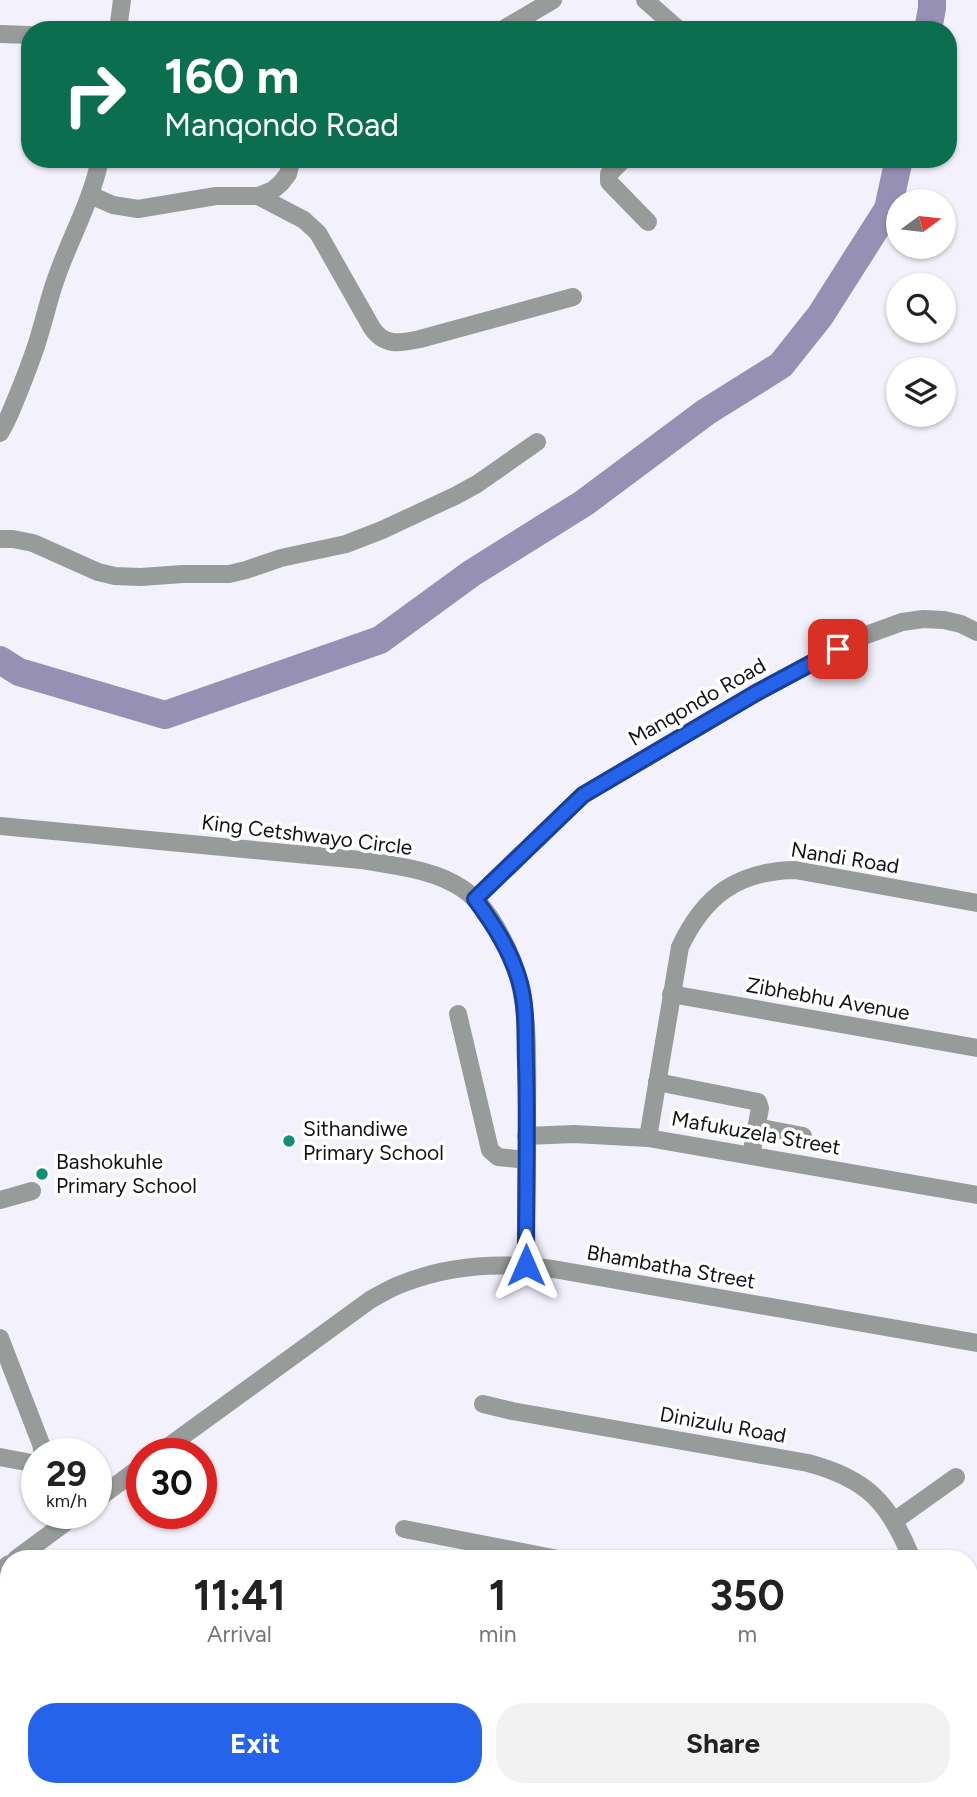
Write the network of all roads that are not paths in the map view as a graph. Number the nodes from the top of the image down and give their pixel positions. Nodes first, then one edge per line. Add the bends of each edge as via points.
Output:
1 (122, 0) edge
2 (553, 0) edge
3 (645, 0) edge
4 (118, 21) edge
5 (517, 21) edge
6 (668, 21) edge
7 (0, 34) edge
8 (21, 35) edge
9 (98, 168) edge
10 (290, 168) edge
11 (615, 168) edge
12 (90, 195) junction
13 (258, 196) junction
14 (648, 222) dead end
15 (573, 297) dead end
16 (8, 396) edge
17 (0, 433) edge
18 (537, 442) dead end
19 (0, 539) edge
20 (977, 632) edge
21 (0, 826) edge
22 (475, 899) junction
23 (977, 903) edge
24 (671, 994) junction
25 (458, 1014) dead end
26 (977, 1048) edge
27 (657, 1082) junction
28 (756, 1126) junction
29 (526, 1136) junction
30 (803, 1136) dead end
31 (648, 1138) junction
32 (751, 1156) junction
33 (526, 1160) junction
34 (32, 1191) dead end
35 (977, 1195) edge
36 (0, 1200) edge
37 (526, 1265) junction
38 (0, 1338) edge
39 (977, 1343) edge
40 (483, 1404) dead end
41 (39, 1438) edge
42 (180, 1438) edge
43 (0, 1457) edge
44 (21, 1461) edge
45 (956, 1478) dead end
46 (894, 1521) junction
47 (57, 1529) edge
48 (404, 1529) dead end
49 (28, 1550) edge
50 (512, 1550) edge
51 (908, 1550) edge

1 - 4 street
2 - 5 street
3 - 6 street
7 - 8 street
9 - 12 street
10 - 13 street via 281,183
11 - 14 street via 609,174 610,182
12 - 13 street via 138,209 216,196
12 - 16 street via 56,277 40,335
13 - 15 street via 318,233 382,340 420,339
16 - 17 street via 7,422
18 - 19 street via 466,490 382,530 229,574 115,576 33,543
20 - 22 street, Manqondo Road via 961,624 923,619 858,638 583,795
21 - 22 street, King Cetshwayo Circle via 361,860 446,880
22 - 29 street, King Cetshwayo Circle via 504,943 520,985
23 - 24 street, Nandi Road via 795,870 750,877 714,898 690,926 680,947
24 - 26 street, Zibhebhu Avenue
24 - 27 street, Nandi Road
25 - 33 street via 490,1150 498,1157
27 - 28 street via 755,1101 760,1108
27 - 31 street, Nandi Road
28 - 30 street
28 - 32 street
29 - 31 street, Mafukuzela Street
29 - 33 street, King Cetshwayo Circle
31 - 32 street, Mafukuzela Street
32 - 35 street, Mafukuzela Street
33 - 37 street, King Cetshwayo Circle
34 - 36 street
37 - 39 street, Bhambatha Street
37 - 42 street, Bhambatha Street via 455,1269 402,1284 339,1321
38 - 41 street
40 - 46 street, Dinizulu Road via 827,1468 858,1483 880,1501
43 - 44 street
45 - 46 street
46 - 51 street, Dinizulu Road
47 - 49 street
48 - 50 street

